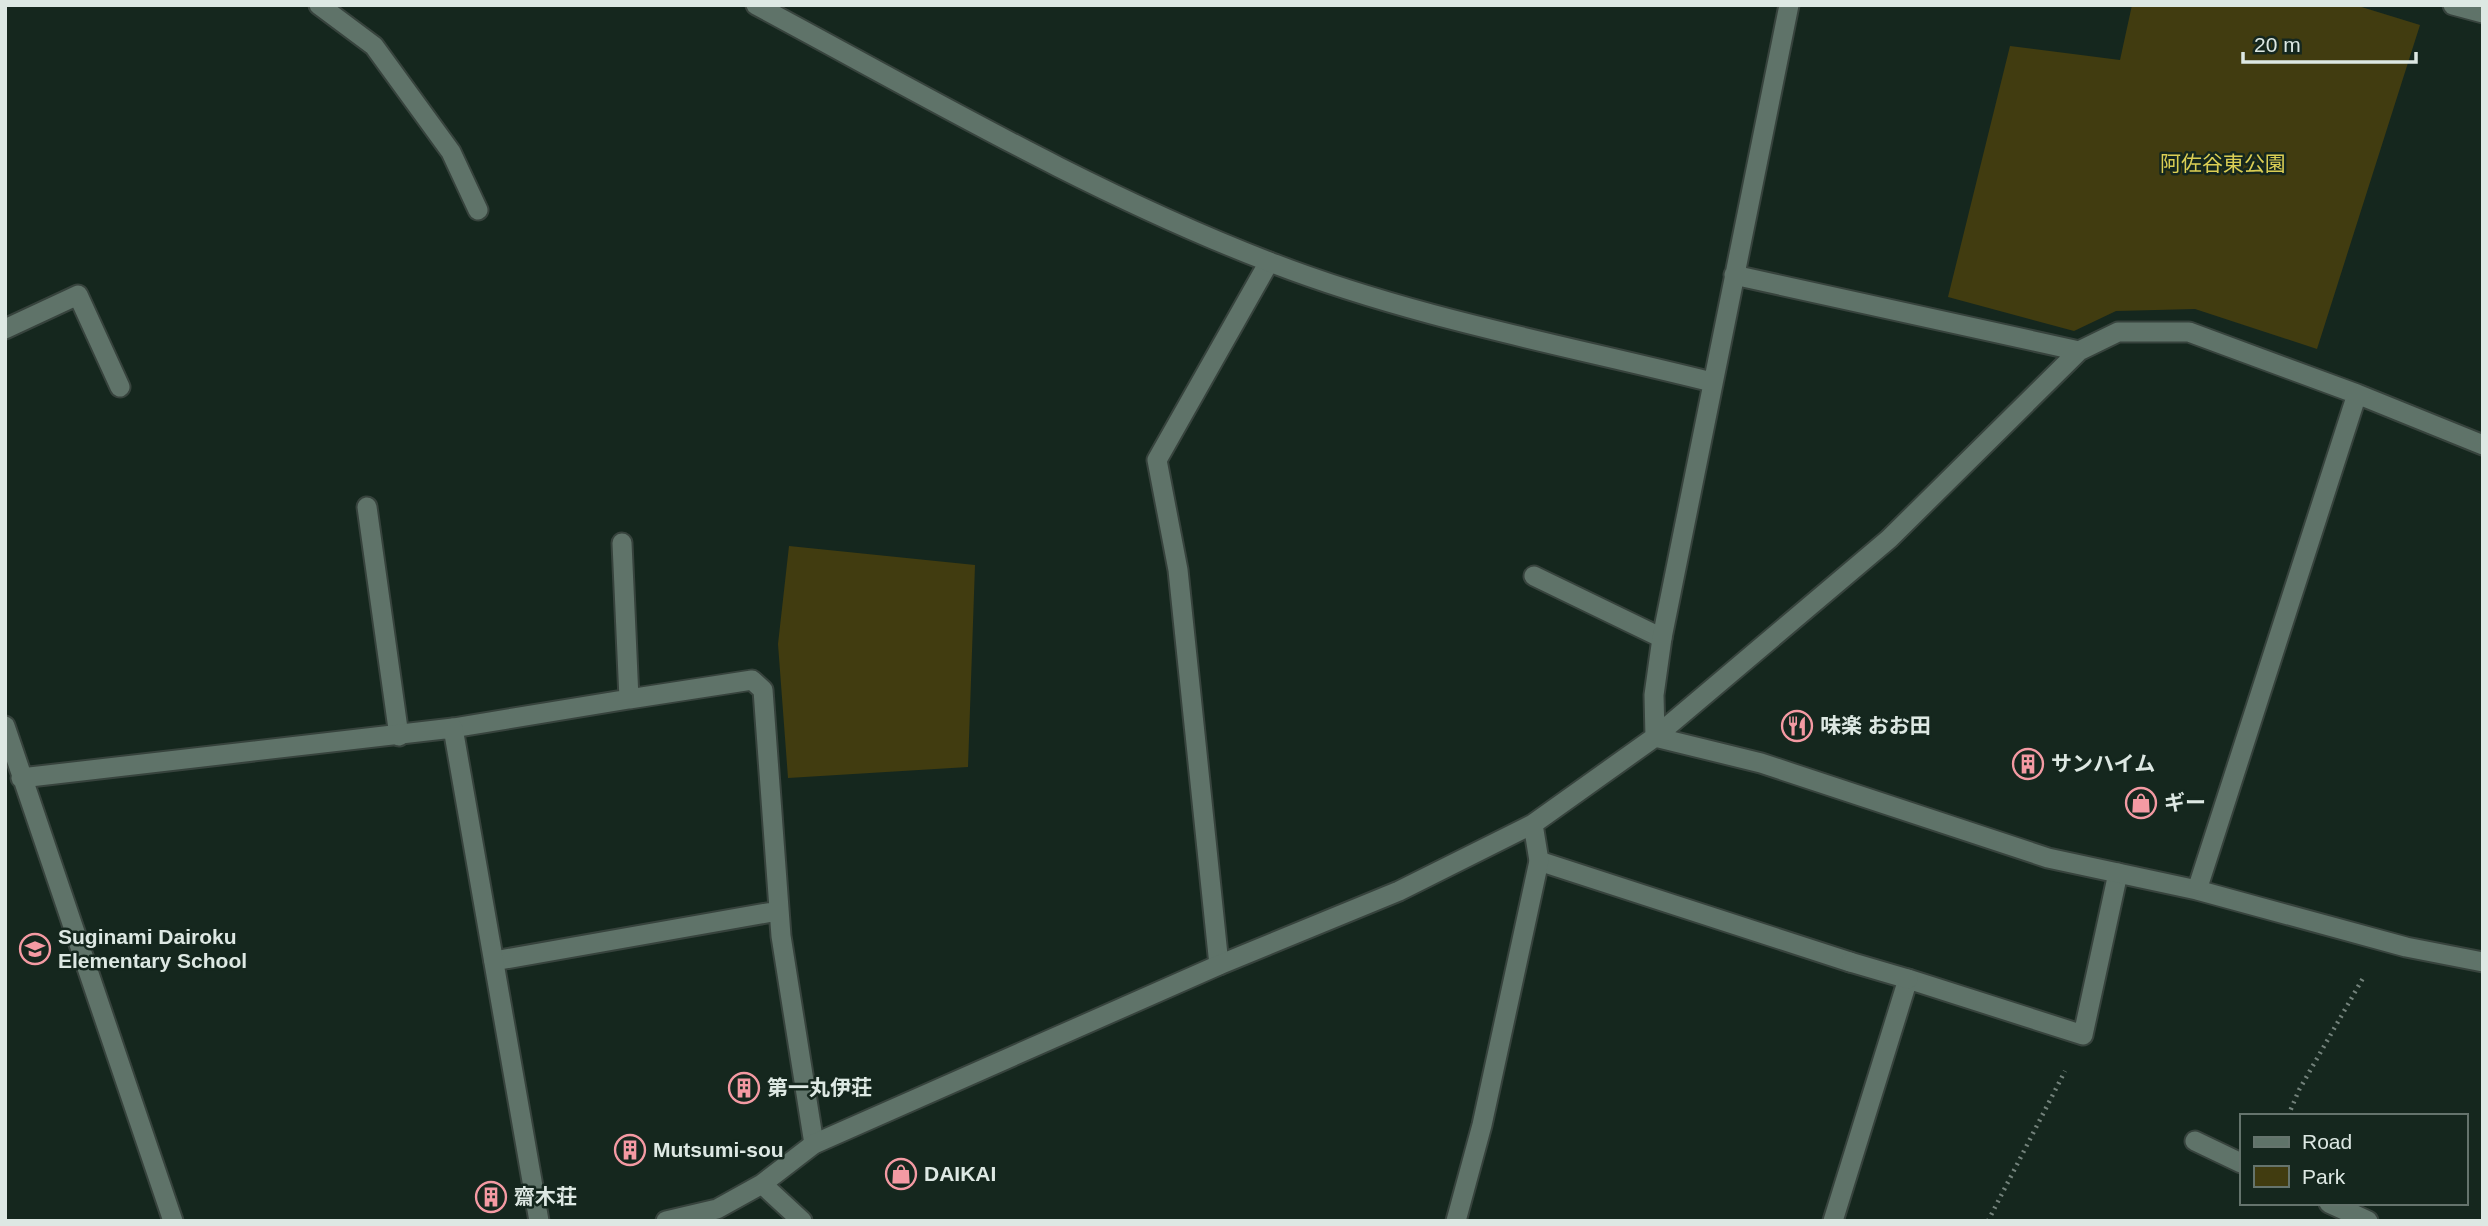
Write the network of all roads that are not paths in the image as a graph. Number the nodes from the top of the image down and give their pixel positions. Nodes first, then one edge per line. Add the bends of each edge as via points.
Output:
1 (319, 5) edge
2 (756, 5) edge
3 (1789, 5) edge
4 (2453, 5) edge
5 (2483, 13) edge
6 (478, 210) dead end
7 (1269, 262) junction
8 (1734, 275) junction
9 (5, 329) edge
10 (2079, 351) junction
11 (1712, 382) junction
12 (120, 387) dead end
13 (2357, 394) junction
14 (2483, 445) edge
15 (367, 506) dead end
16 (622, 543) dead end
17 (1534, 576) dead end
18 (1662, 638) junction
19 (629, 699) junction
20 (5, 726) edge
21 (453, 728) junction
22 (399, 736) junction
23 (1655, 737) junction
24 (21, 778) junction
25 (1533, 824) junction
26 (1539, 861) junction
27 (2118, 873) junction
28 (2197, 890) junction
29 (778, 911) junction
30 (494, 961) junction
31 (2483, 962) edge
32 (1219, 965) junction
33 (1908, 979) junction
34 (2195, 1141) dead end
35 (814, 1144) junction
36 (2240, 1163) edge
37 (762, 1184) junction
38 (2333, 1205) edge
39 (173, 1221) edge
40 (539, 1221) edge
41 (666, 1221) edge
42 (802, 1221) edge
43 (1456, 1221) edge
44 (1833, 1221) edge
45 (2368, 1221) edge

1 - 6 street via 374,46 452,152
2 - 7 street via 1115,197
3 - 8 street
4 - 5 street
7 - 11 street via 1386,302
7 - 32 street via 1157,460 1178,570
8 - 10 street
8 - 11 street
9 - 12 street via 78,295
10 - 13 street via 2118,332 2189,331
10 - 23 street via 1889,539
11 - 18 street
13 - 14 street
13 - 28 street
15 - 22 street
16 - 19 street
17 - 18 street
18 - 23 street via 1654,695
19 - 21 street
19 - 29 street via 752,680 763,690
20 - 24 street
21 - 22 street
21 - 30 street
22 - 24 street
23 - 25 street
23 - 27 street via 1761,762 2048,858
24 - 39 street
25 - 26 street
25 - 32 street via 1399,891
26 - 33 street
26 - 43 street via 1482,1125
27 - 28 street
27 - 33 street via 2083,1035
28 - 31 street via 2384,941
29 - 30 street
29 - 35 street
30 - 40 street
32 - 35 street
33 - 44 street
34 - 36 street
35 - 37 street
37 - 41 street via 717,1209
37 - 42 street
38 - 45 street

